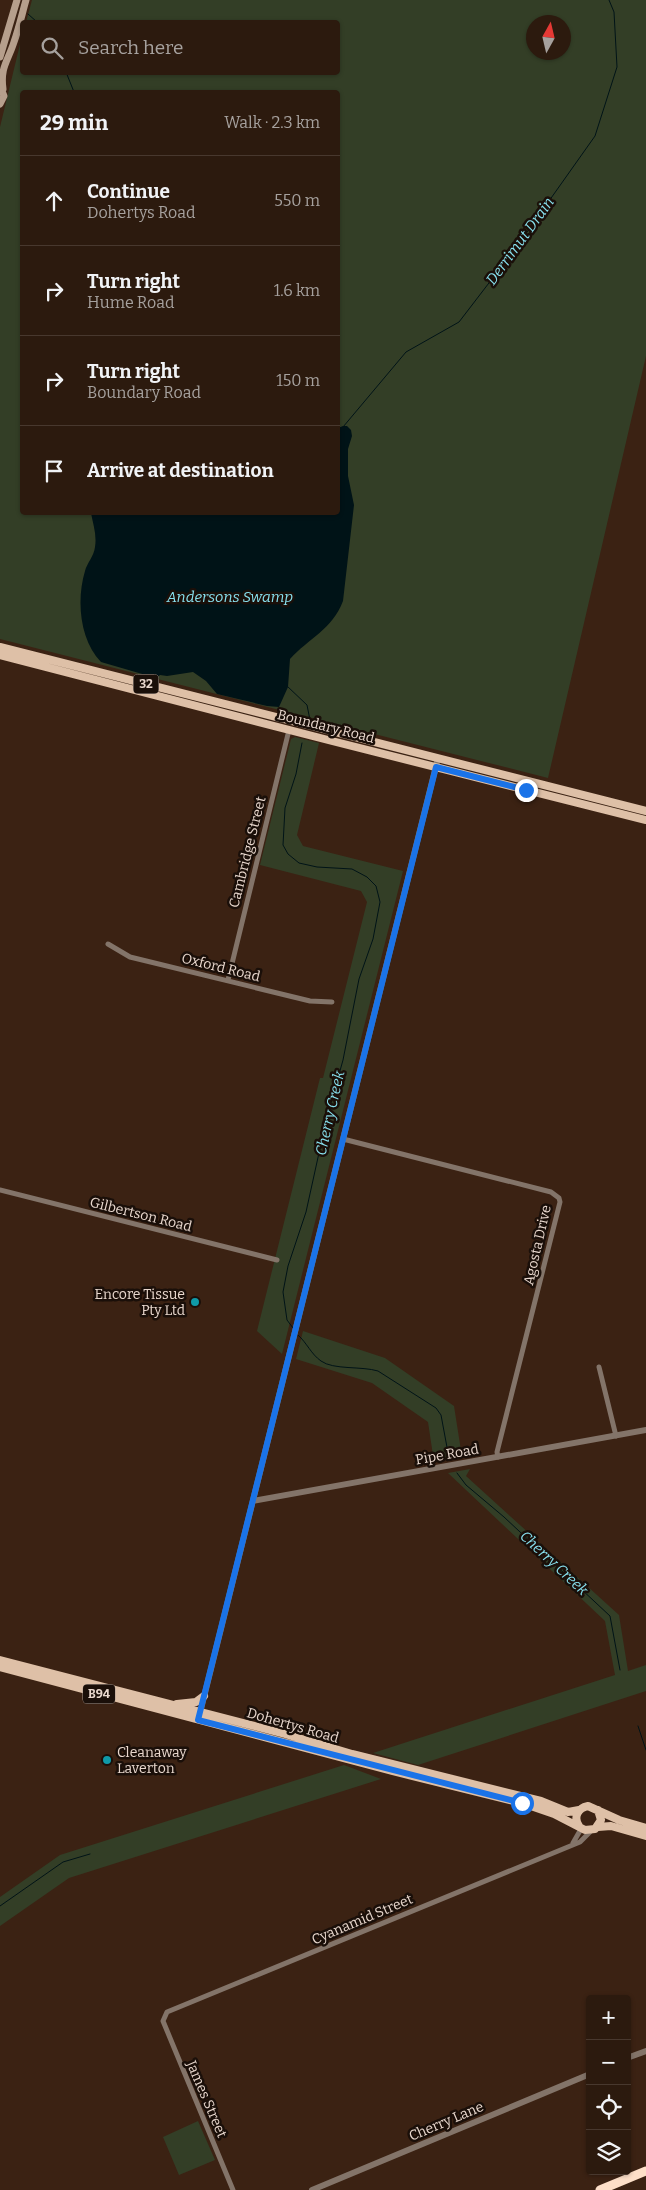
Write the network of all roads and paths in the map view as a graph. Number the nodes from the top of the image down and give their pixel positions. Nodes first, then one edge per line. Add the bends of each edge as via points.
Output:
1 (17, 0) edge
2 (26, 0) edge
3 (21, 20) edge
4 (20, 22) edge
5 (0, 57) edge
6 (1, 87) edge
7 (0, 104) edge
8 (0, 647) edge
9 (0, 655) edge
10 (291, 721) junction
11 (289, 730) junction
12 (438, 758) junction
13 (436, 767) junction
14 (646, 811) edge
15 (646, 820) edge
16 (108, 944) dead end
17 (228, 980) junction
18 (332, 1002) dead end
19 (343, 1139) junction
20 (0, 1190) edge
21 (277, 1260) dead end
22 (598, 1367) dead end
23 (646, 1430) edge
24 (616, 1436) junction
25 (498, 1457) junction
26 (252, 1501) junction
27 (0, 1660) edge
28 (0, 1667) edge
29 (204, 1696) junction
30 (148, 1699) junction
31 (199, 1717) junction
32 (579, 1810) junction
33 (598, 1810) junction
34 (580, 1828) junction
35 (595, 1828) junction
36 (646, 1828) edge
37 (646, 1836) edge
38 (571, 1844) junction
39 (163, 2016) joint
40 (646, 2051) edge
41 (631, 2057) edge
42 (586, 2076) edge
43 (646, 2171) edge
44 (233, 2190) edge
45 (312, 2190) edge
46 (600, 2190) edge

1 - 5 main road
2 - 3 main road
4 - 6 main road via 14,44 2,66
6 - 7 main road via 4,96
8 - 10 main road, Boundary Road / 32
9 - 11 main road, Boundary Road / 32
10 - 11 main road
10 - 12 main road, Boundary Road / 32
11 - 13 main road, Boundary Road / 32
11 - 17 street, Cambridge Street
12 - 13 street
12 - 14 main road, Boundary Road / 32
13 - 15 main road, Boundary Road / 32
13 - 19 street
16 - 17 street, Oxford Road via 130,957
17 - 18 street, Oxford Road via 310,1001
19 - 25 street, Agosta Drive via 551,1192 559,1198
19 - 26 street
20 - 21 street, Gilbertson Road
22 - 24 street
23 - 24 street, Pipe Road
24 - 25 street, Pipe Road
25 - 26 street, Pipe Road
26 - 29 street
27 - 30 main road, Dohertys Road / B94
28 - 31 main road, Dohertys Road / B94
29 - 30 main road via 196,1702 184,1704
29 - 31 street
30 - 31 main road, Dohertys Road / B94
31 - 32 main road, Dohertys Road / B94 via 286,1734 394,1765 541,1801 568,1812
31 - 34 main road, Dohertys Road / B94 via 532,1806
32 - 33 main road, B94 via 588,1806
32 - 34 main road via 576,1820
33 - 35 main road via 601,1817
33 - 36 main road, B94
34 - 35 main road, B94
34 - 38 street
35 - 37 main road, B94 via 611,1826
35 - 38 street, Cyanamid Street via 584,1839
38 - 39 street, Cyanamid Street
39 - 44 street, James Street via 162,2021
40 - 41 street
42 - 45 street, Cherry Lane
43 - 46 highway

